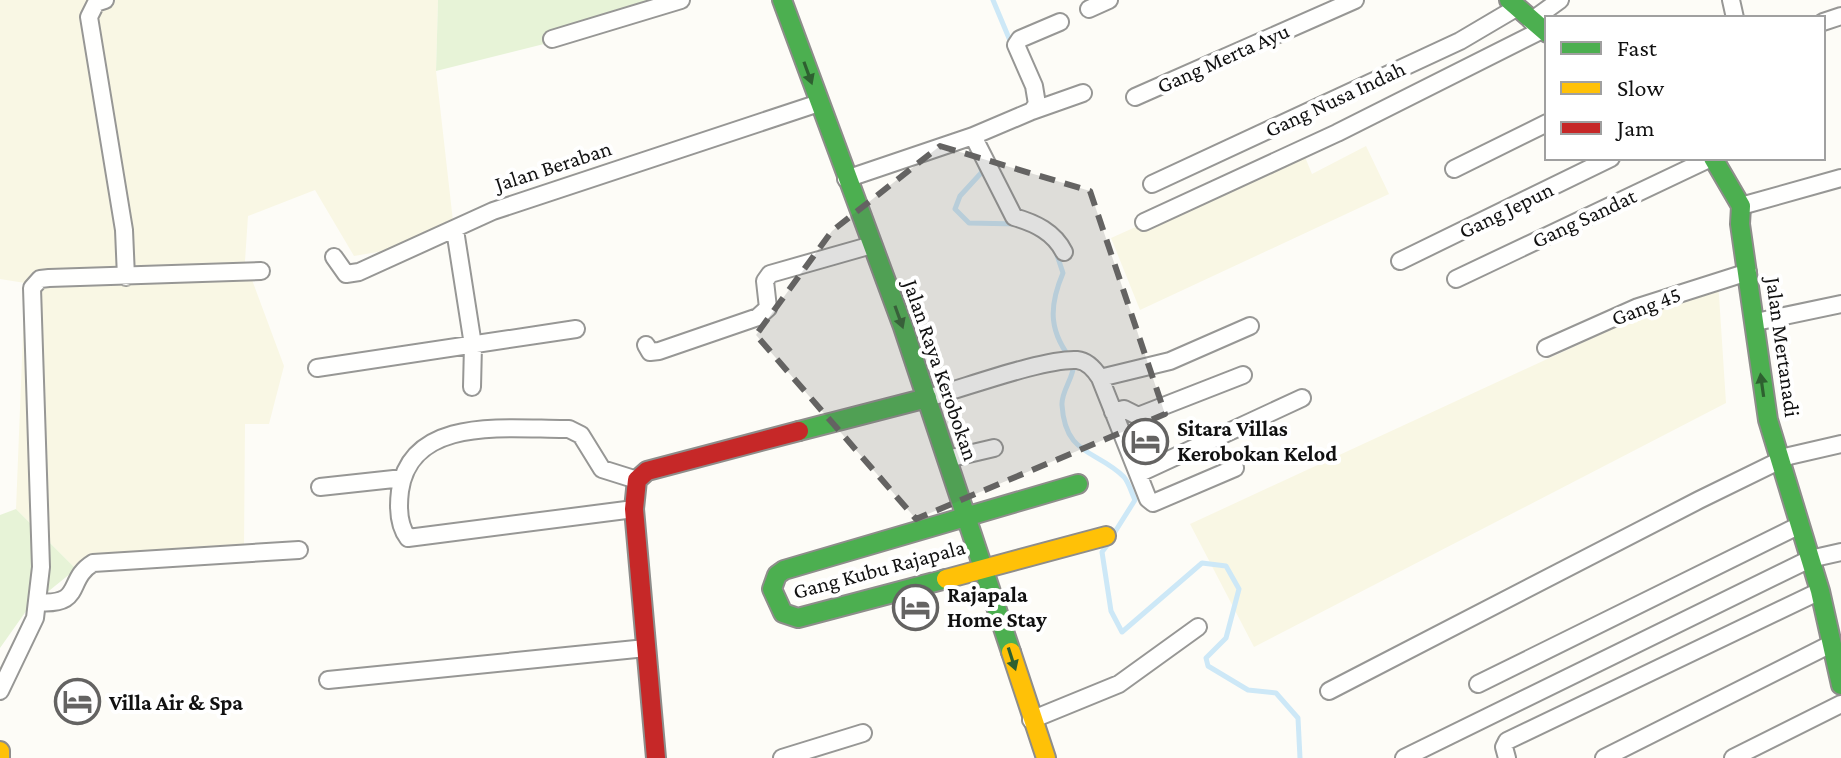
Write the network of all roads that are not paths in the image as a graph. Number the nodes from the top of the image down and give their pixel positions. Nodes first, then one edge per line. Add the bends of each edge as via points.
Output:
1 (105, 0) edge
2 (681, 0) edge
3 (782, 0) edge
4 (1109, 0) edge
5 (1355, 0) edge
6 (1513, 4) edge
7 (1089, 9) dead end
8 (1060, 22) dead end
9 (1540, 28) edge
10 (552, 39) dead end
11 (1083, 93) dead end
12 (1135, 97) dead end
13 (819, 103) junction
14 (1032, 111) junction
15 (1545, 124) edge
16 (973, 136) junction
17 (1607, 160) edge
18 (1708, 160) edge
19 (1713, 160) edge
20 (1454, 169) dead end
21 (1841, 178) edge
22 (846, 179) junction
23 (1152, 184) dead end
24 (1741, 206) junction
25 (1144, 222) dead end
26 (455, 230) junction
27 (872, 245) junction
28 (1064, 252) dead end
29 (334, 257) dead end
30 (1400, 261) dead end
31 (261, 271) dead end
32 (1748, 272) junction
33 (126, 277) junction
34 (1456, 279) dead end
35 (1841, 304) edge
36 (1756, 322) junction
37 (1250, 326) dead end
38 (576, 329) dead end
39 (473, 345) junction
40 (646, 345) dead end
41 (1546, 348) dead end
42 (317, 368) dead end
43 (1243, 375) dead end
44 (1100, 378) junction
45 (472, 387) dead end
46 (927, 398) junction
47 (1302, 398) dead end
48 (1113, 412) junction
49 (1841, 444) edge
50 (994, 448) dead end
51 (947, 459) junction
52 (1780, 461) junction
53 (1235, 468) dead end
54 (1138, 474) junction
55 (403, 478) junction
56 (637, 480) junction
57 (1078, 484) dead end
58 (320, 487) dead end
59 (634, 509) junction
60 (963, 516) junction
61 (1800, 525) junction
62 (1106, 536) dead end
63 (299, 550) dead end
64 (1841, 552) edge
65 (1810, 559) junction
66 (982, 567) junction
67 (1820, 591) junction
68 (37, 602) junction
69 (1198, 627) dead end
70 (646, 648) junction
71 (1836, 654) edge
72 (328, 680) dead end
73 (1478, 684) dead end
74 (1841, 685) edge
75 (0, 691) edge
76 (1329, 691) dead end
77 (1841, 704) edge
78 (1031, 720) junction
79 (863, 733) dead end
80 (0, 751) edge
81 (1613, 756) edge
82 (0, 758) edge
83 (656, 758) edge
84 (782, 758) edge
85 (1046, 758) edge
86 (1404, 758) edge
87 (1507, 758) edge
88 (1733, 758) edge

1 - 33 street via 96,3 89,17 124,230
2 - 10 street
3 -> 13 street, Jalan Raya Kerobokan
4 - 7 street
5 - 12 street, Gang Merta Ayu
6 - 9 street
6 - 23 street, Gang Nusa Indah via 1460,41
8 - 14 street via 1016,45 1034,86 1037,104
9 - 25 street via 1337,133
11 - 14 street
13 - 22 street, Jalan Raya Kerobokan
13 - 26 street, Jalan Beraban via 493,211
14 - 16 street
15 - 20 street
16 - 22 street
16 - 28 street via 1014,217 1055,237
17 - 30 street, Gang Jepun
18 - 34 street, Gang Sandat
19 - 24 street, Jalan Mertanadi
21 - 24 street
22 - 27 street, Jalan Raya Kerobokan
24 - 32 street, Jalan Mertanadi
26 - 29 street, Jalan Beraban via 352,274 342,271
26 - 39 street
27 - 40 street via 770,274 765,281 768,308 758,317 659,351 650,352
27 -> 46 street, Jalan Raya Kerobokan
31 - 33 street
32 - 36 street, Jalan Mertanadi
32 - 41 street, Gang 45 via 1638,307
33 - 68 street via 40,279 32,288 41,567
35 - 36 street
52 -> 36 street, Jalan Mertanadi via 1764,398
37 - 44 street via 1170,361
38 - 39 street
39 - 42 street
39 - 45 street
43 - 48 street via 1138,416 1124,409
44 - 46 street via 1095,369 1071,361
44 - 48 street
46 - 51 street, Jalan Raya Kerobokan
46 - 56 street via 647,471
47 - 54 street
48 - 54 street
49 - 52 street
50 - 51 street
51 - 60 street, Jalan Raya Kerobokan
52 - 61 street, Jalan Mertanadi
52 - 76 street
53 - 54 street via 1153,503
55 - 56 street via 426,446 459,431 569,429 581,435 602,469
55 - 58 street
55 - 59 street via 399,515 408,538
56 - 59 street
57 - 60 street
59 - 70 street
60 - 66 street, Jalan Raya Kerobokan
60 - 66 street, Gang Kubu Rajapala via 784,570 772,589 788,617 798,618
61 - 65 street, Jalan Mertanadi
61 - 73 street
62 - 66 street, Gang Kubu Rajapala
63 - 68 street via 93,563 72,596 58,603
64 - 65 street
65 - 67 street, Jalan Mertanadi
65 - 86 street
66 -> 78 street, Jalan Raya Kerobokan
67 - 71 street, Jalan Mertanadi
67 - 87 street via 1507,741
68 - 75 street via 35,618
69 - 78 street via 1119,684
70 - 72 street
70 - 83 street
71 - 74 street, Jalan Mertanadi
71 - 81 street
77 - 88 street
78 - 85 street, Jalan Raya Kerobokan
79 - 84 street
80 - 82 street

